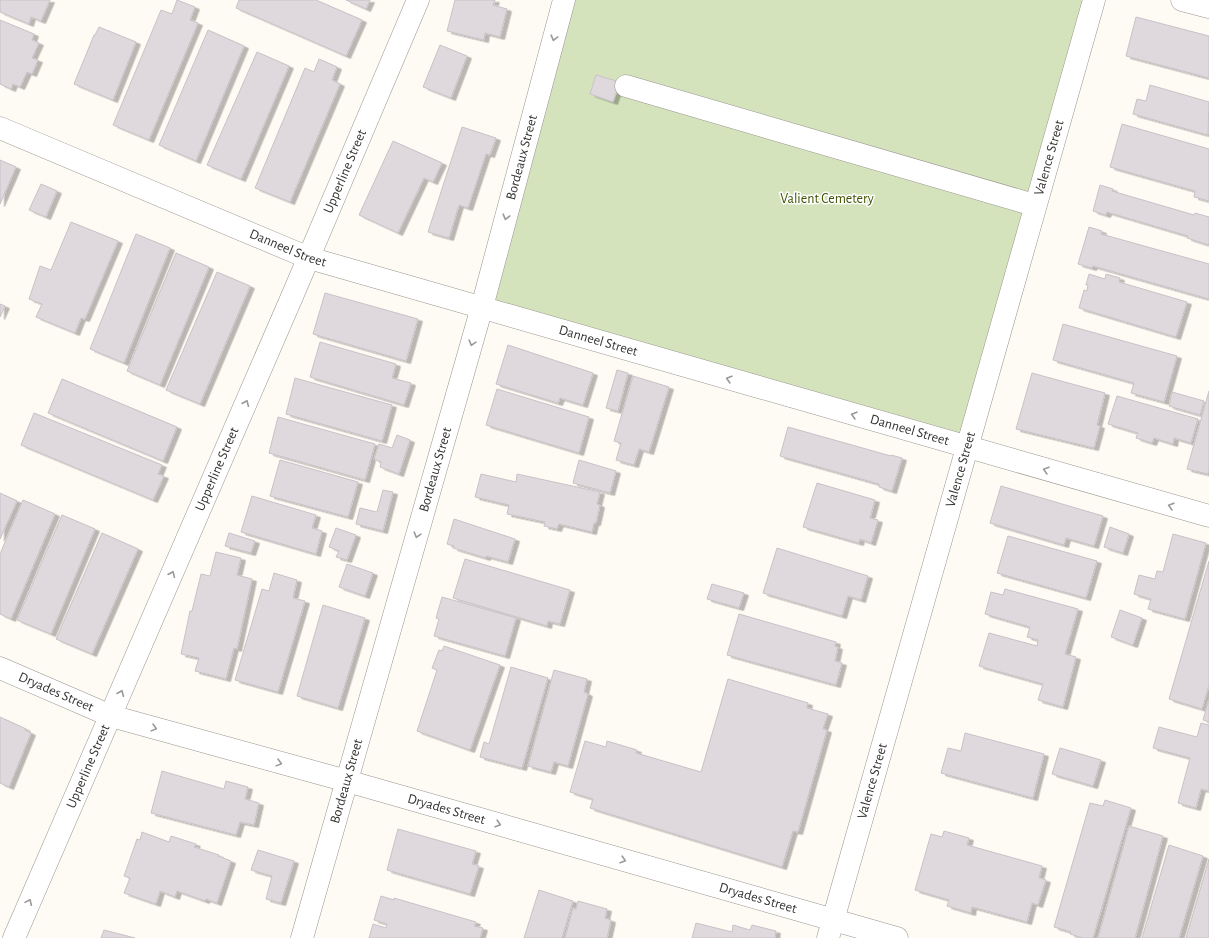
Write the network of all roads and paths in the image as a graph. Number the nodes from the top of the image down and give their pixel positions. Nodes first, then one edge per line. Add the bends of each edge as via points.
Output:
1 (418, 0) edge
2 (564, 0) edge
3 (1094, 0) edge
4 (1182, 0) edge
5 (1209, 7) edge
6 (626, 86) dead end
7 (0, 128) edge
8 (1034, 205) junction
9 (309, 258) junction
10 (482, 307) junction
11 (968, 448) junction
12 (1209, 516) edge
13 (0, 668) edge
14 (111, 716) junction
15 (347, 781) junction
16 (830, 929) edge
17 (14, 938) edge
18 (302, 938) edge
19 (897, 938) edge

1 - 9 street, Upperline Street
2 -> 10 street, Bordeaux Street
3 - 8 street, Valence Street
4 - 5 street
6 - 8 street
7 - 9 street, Danneel Street
8 - 11 street, Valence Street
9 - 10 street, Danneel Street
14 -> 9 street, Upperline Street
11 -> 10 street, Danneel Street
10 -> 15 street, Bordeaux Street
12 -> 11 street, Danneel Street
11 - 16 street, Valence Street
13 - 14 street, Dryades Street
14 -> 15 street, Dryades Street
17 -> 14 street, Upperline Street
15 -> 16 street, Dryades Street
15 - 18 street, Bordeaux Street
16 - 19 street, Dryades Street

